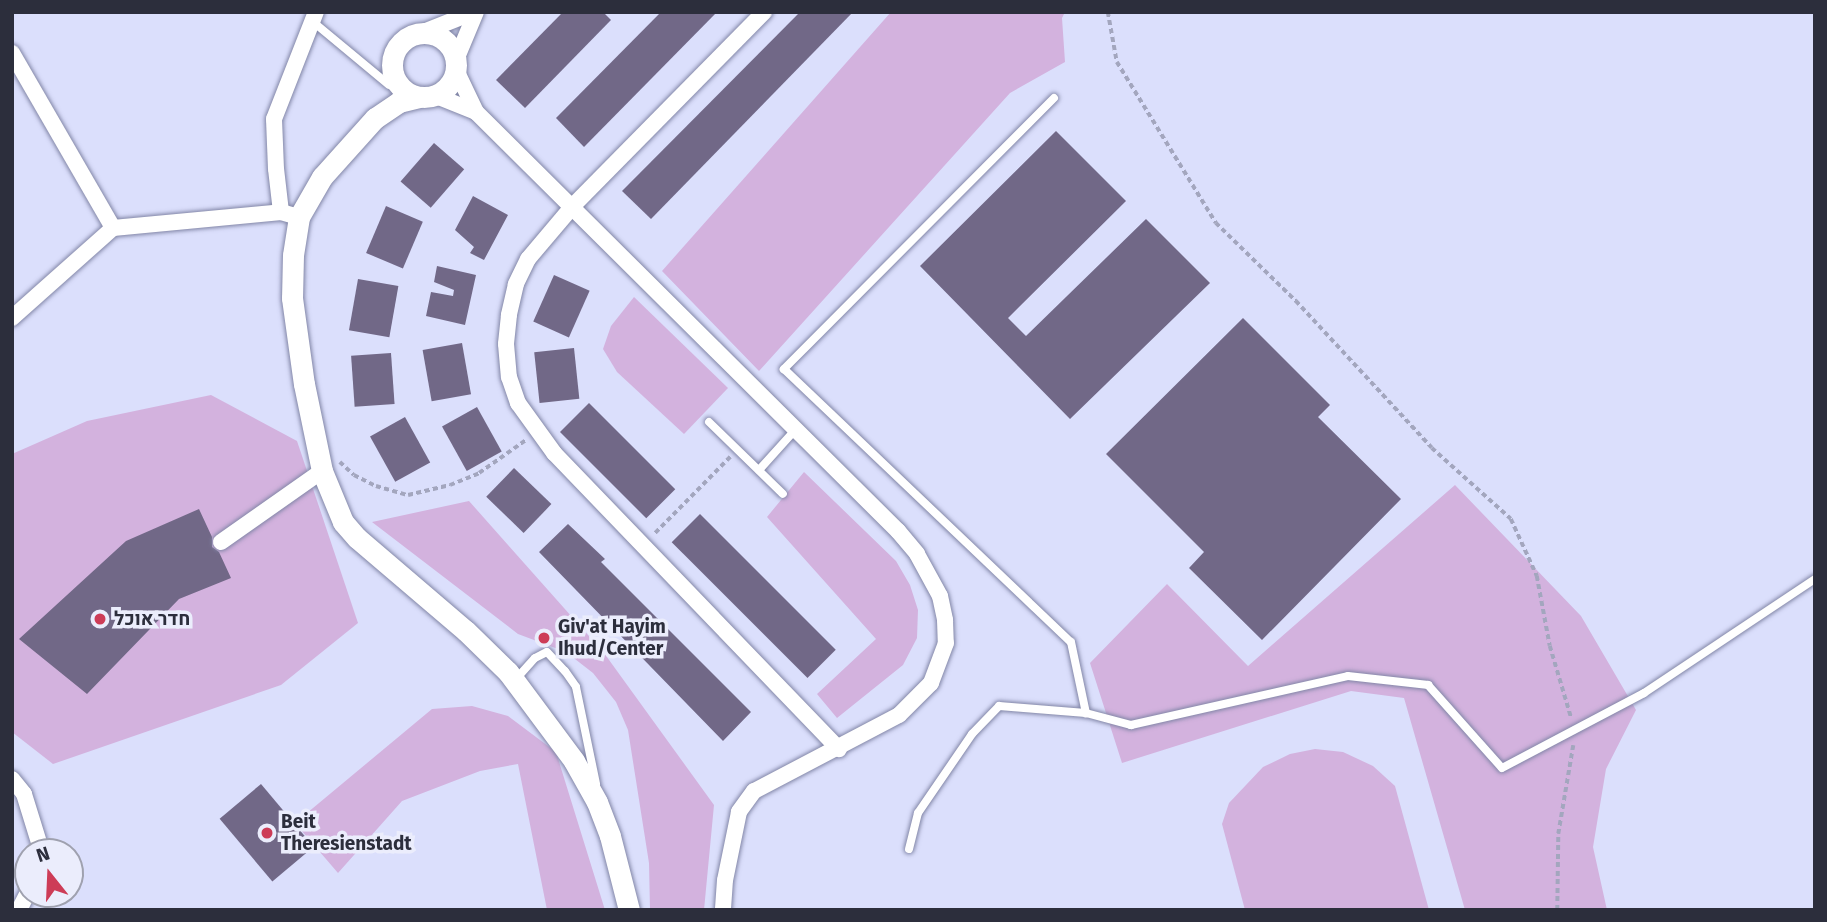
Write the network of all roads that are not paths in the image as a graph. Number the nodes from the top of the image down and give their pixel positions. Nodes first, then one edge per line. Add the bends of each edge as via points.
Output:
1 (475, 12) edge
2 (764, 12) edge
3 (314, 16) edge
4 (433, 24) edge
5 (12, 53) edge
6 (456, 65) junction
7 (390, 77) junction
8 (427, 96) junction
9 (1054, 98) dead end
10 (476, 112) junction
11 (376, 118) junction
12 (572, 207) junction
13 (290, 215) junction
14 (113, 228) junction
15 (12, 318) edge
16 (709, 422) dead end
17 (796, 429) junction
18 (329, 465) junction
19 (759, 470) junction
20 (783, 494) dead end
21 (221, 542) dead end
22 (1815, 579) edge
23 (514, 681) junction
24 (1086, 713) junction
25 (839, 749) junction
26 (12, 779) edge
27 (602, 814) junction
28 (38, 838) edge
29 (909, 849) dead end
30 (629, 910) edge
31 (723, 910) edge

1 - 4 street
1 - 6 street
2 - 12 street
3 - 7 lane
3 - 13 street via 274,119 276,169
4 - 6 street via 448,43
4 - 7 street via 402,41 392,59
5 - 14 street
6 - 8 street via 447,86
6 - 10 street
7 - 8 street via 401,88
7 - 11 street
8 - 10 street
8 - 11 street via 399,102
9 - 24 lane via 784,369 1071,642
10 - 12 street
11 - 13 street
12 - 17 street
12 - 25 street via 528,259 516,284 506,344 509,377 518,403 536,433
13 - 14 street
13 - 18 street via 292,298 304,384
14 - 15 street
16 - 19 lane
17 - 19 lane
17 - 25 street via 917,554 940,596 945,620 946,643 931,683 899,715
18 - 21 street
18 - 23 street via 343,522 466,631
19 - 20 lane
22 - 24 lane via 1644,693 1502,768 1428,685 1348,676 1131,725
23 - 27 street via 574,761
23 - 27 lane via 547,652 576,687
24 - 29 lane via 999,706 972,734 918,813
25 - 31 street via 754,791 739,813 724,880
26 - 28 street via 24,794
27 - 30 street

